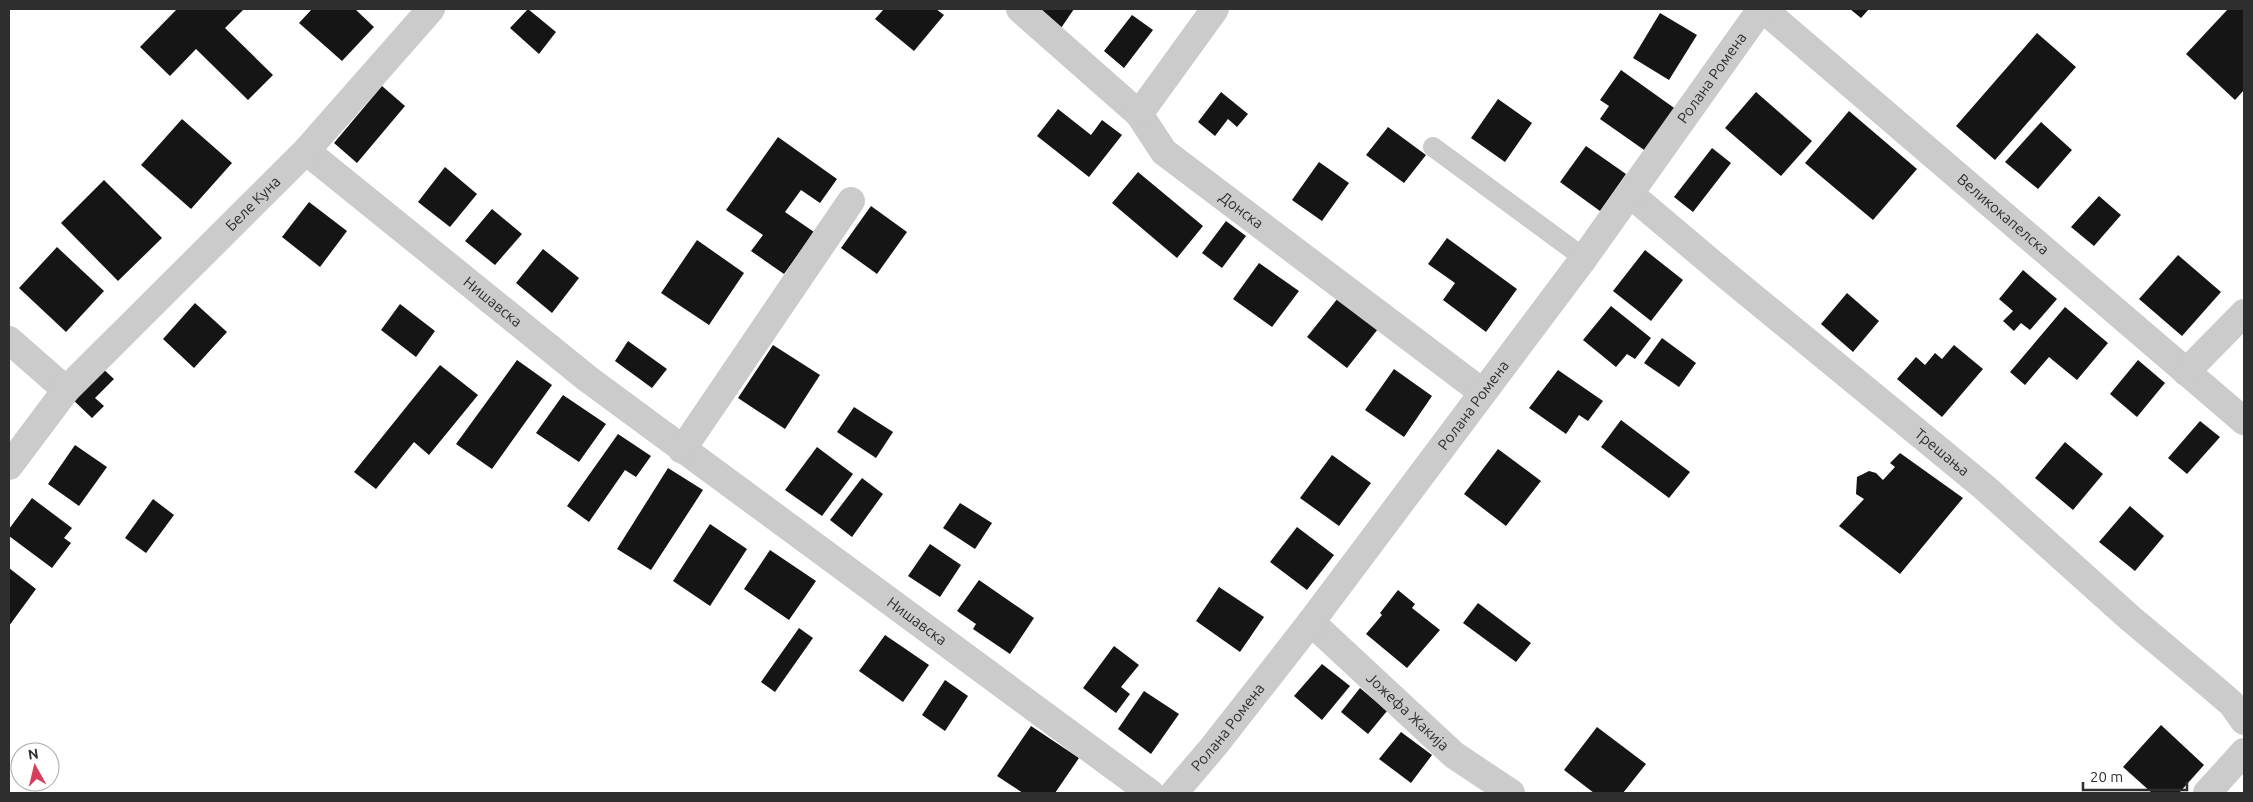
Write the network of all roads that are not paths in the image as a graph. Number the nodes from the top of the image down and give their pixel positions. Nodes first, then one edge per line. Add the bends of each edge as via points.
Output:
1 (430, 9) edge
2 (1020, 9) edge
3 (1215, 9) edge
4 (1762, 9) edge
5 (1139, 114) junction
6 (1433, 147) dead end
7 (306, 151) junction
8 (1630, 194) junction
9 (851, 201) dead end
10 (1584, 258) junction
11 (2244, 313) edge
12 (9, 340) edge
13 (2186, 372) junction
14 (66, 390) junction
15 (1482, 392) junction
16 (2244, 421) edge
17 (682, 450) junction
18 (9, 466) edge
19 (1311, 622) junction
20 (2244, 721) edge
21 (2244, 752) edge
22 (1150, 793) edge
23 (1174, 793) edge
24 (1511, 793) edge
25 (2207, 793) edge

1 - 7 street, Беле Куна
2 - 5 street, Донска
3 - 5 street
4 - 8 street, Ролана Ромена
4 - 13 street, Великокапелска
5 - 15 street, Донска via 1164,152
6 - 10 lane
7 - 14 street, Беле Куна
7 - 17 street, Нишавска via 588,380
8 - 10 street, Ролана Ромена
8 - 20 street, Трешања via 1984,487 2232,704
9 - 17 street
10 - 15 street, Ролана Ромена
11 - 13 street
12 - 14 street
13 - 16 street, Великокапелска
14 - 18 street, Беле Куна
15 - 19 street, Ролана Ромена
17 - 22 street, Нишавска
19 - 23 street, Ролана Ромена
19 - 24 street, Јожефа Жакија via 1454,755
21 - 25 street

